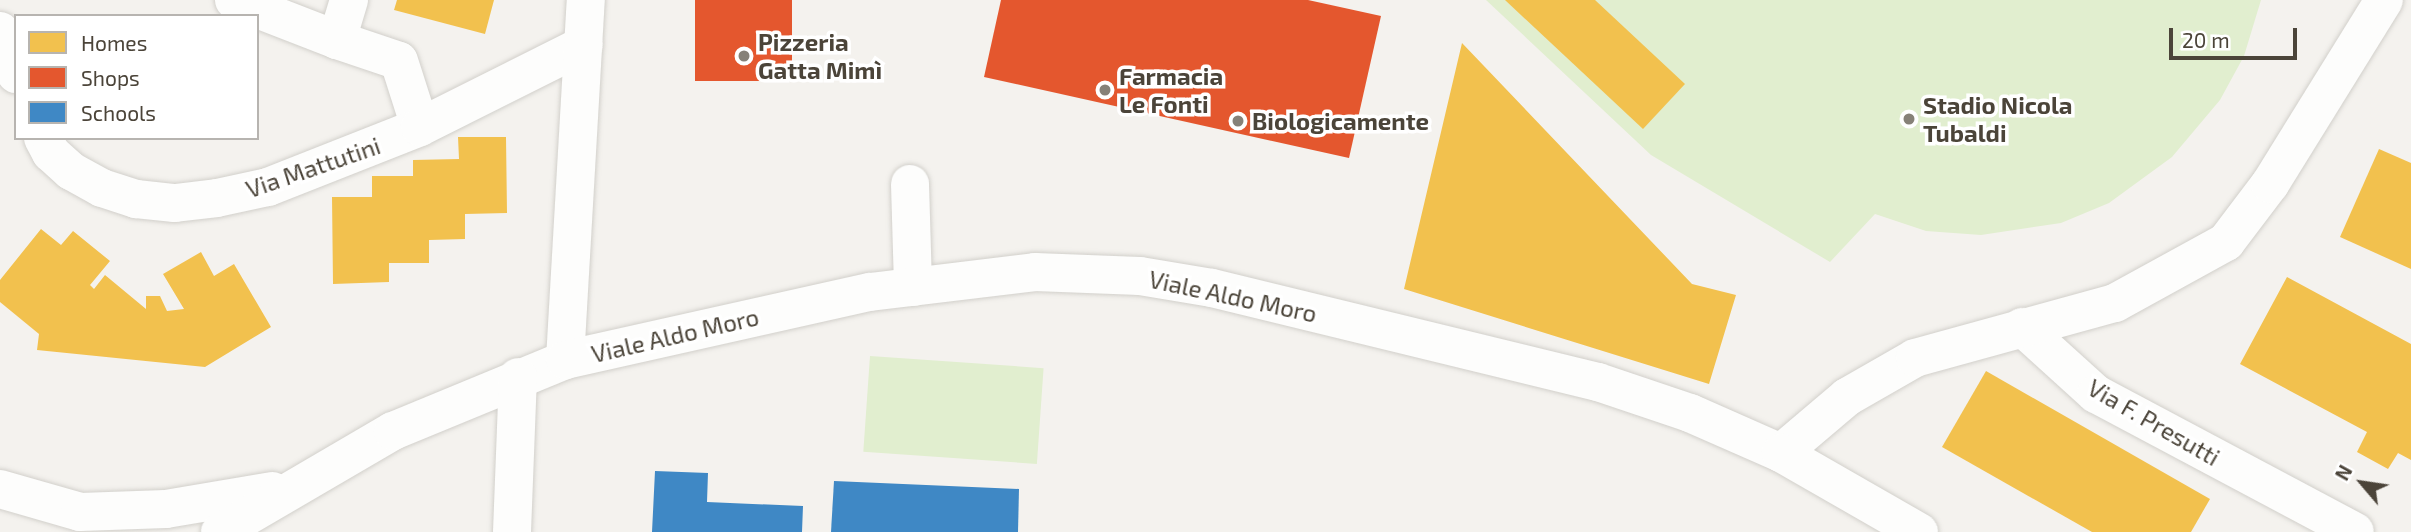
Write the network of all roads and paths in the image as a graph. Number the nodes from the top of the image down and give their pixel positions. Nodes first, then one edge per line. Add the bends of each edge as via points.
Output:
1 (234, 0) edge
2 (349, 0) edge
3 (586, 0) edge
4 (2384, 0) edge
5 (0, 31) edge
6 (337, 40) junction
7 (584, 45) junction
8 (14, 69) edge
9 (420, 127) junction
10 (44, 140) edge
11 (909, 184) dead end
12 (913, 287) junction
13 (2022, 327) junction
14 (565, 360) junction
15 (518, 377) junction
16 (1781, 453) junction
17 (295, 487) junction
18 (0, 489) edge
19 (67, 522) edge
20 (220, 532) edge
21 (512, 532) edge
22 (1919, 532) edge
23 (2355, 532) edge

1 - 6 street
2 - 6 street
3 - 7 street
4 - 13 street via 2270,184 2226,242 2115,303
5 - 8 street
6 - 9 street via 399,61
7 - 9 street, Via Mattutini
7 - 14 street
9 - 10 street, Via Mattutini via 268,187 175,203 136,199 102,188 71,171
11 - 12 street
12 - 14 street, Viale Aldo Moro via 870,292
12 - 16 street, Viale Aldo Moro via 1048,272 1140,276 1212,288 1598,382 1690,413
13 - 16 street via 1915,358 1847,397
13 - 23 street, Via F. Presutti via 2096,394
14 - 15 street, Viale Aldo Moro
15 - 17 street, Viale Aldo Moro via 393,431
15 - 21 street
16 - 22 street, Viale Aldo Moro
17 - 19 street, Viale Aldo Moro
17 - 20 street, Viale Aldo Moro
18 - 19 street, Viale Aldo Moro

